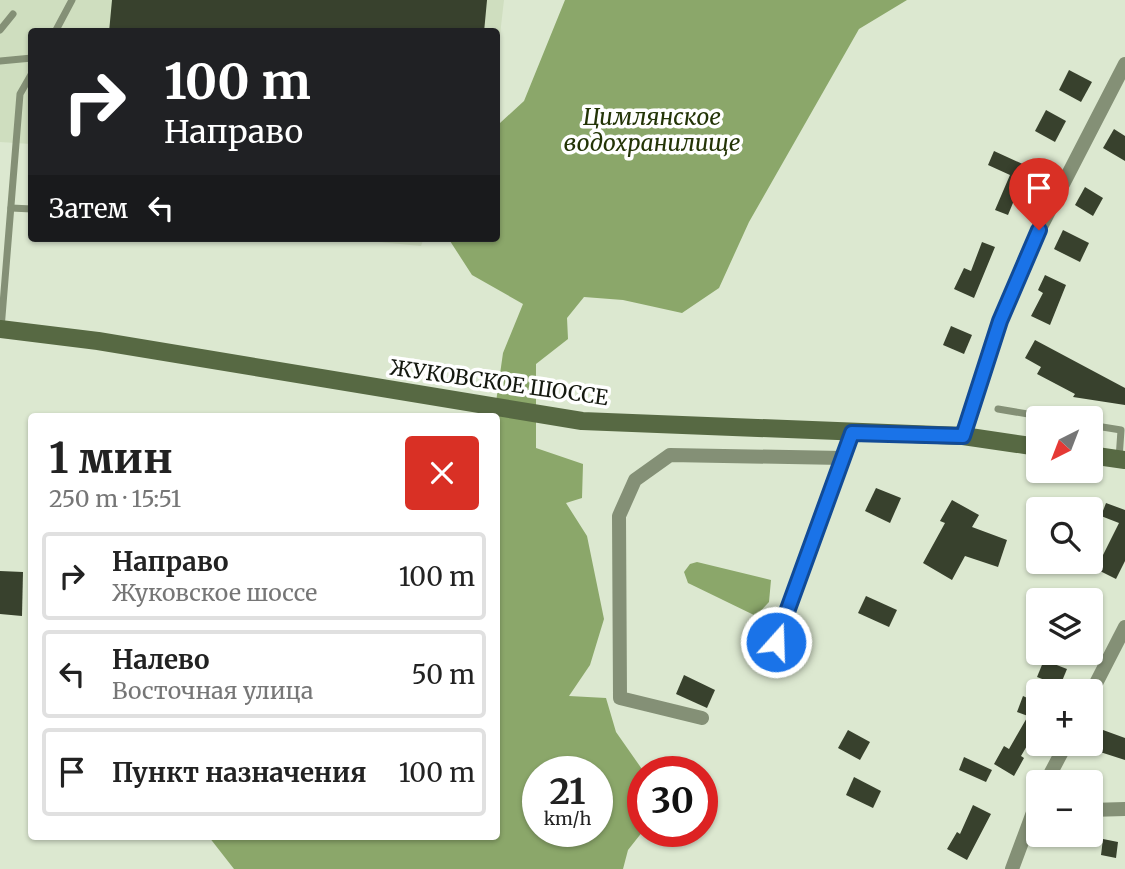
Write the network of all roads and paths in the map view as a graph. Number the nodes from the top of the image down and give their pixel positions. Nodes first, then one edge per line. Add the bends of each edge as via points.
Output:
1 (72, 0) edge
2 (13, 14) dead end
3 (57, 28) edge
4 (0, 30) edge
5 (28, 58) edge
6 (0, 61) edge
7 (1125, 64) edge
8 (28, 80) edge
9 (11, 208) junction
10 (28, 209) edge
11 (3, 273) edge
12 (1, 329) edge
13 (998, 409) dead end
14 (1026, 414) edge
15 (1103, 427) edge
16 (852, 433) junction
17 (963, 436) junction
18 (1026, 445) edge
19 (1103, 457) edge
20 (843, 458) junction
21 (1122, 460) edge
22 (1125, 627) edge
23 (776, 642) dead end
24 (1098, 679) edge
25 (702, 718) dead end
26 (1125, 809) edge
27 (1103, 810) edge
28 (1026, 832) edge
29 (1012, 869) edge

1 - 3 lane
2 - 4 lane
5 - 6 lane
7 - 17 street via 1027,254
8 - 9 lane via 20,94
9 - 10 lane
9 - 11 lane
11 - 12 lane
12 - 16 main road, ЖУКОВСКОЕ ШОССЕ via 582,421
13 - 14 lane
15 - 21 lane via 1121,430
16 - 17 main road, ЖУКОВСКОЕ ШОССЕ
16 - 20 street
17 - 18 main road, ЖУКОВСКОЕ ШОССЕ
19 - 21 main road
20 - 23 street
20 - 25 street via 670,455 635,480 619,516 620,698
22 - 24 street
26 - 27 street
28 - 29 street

